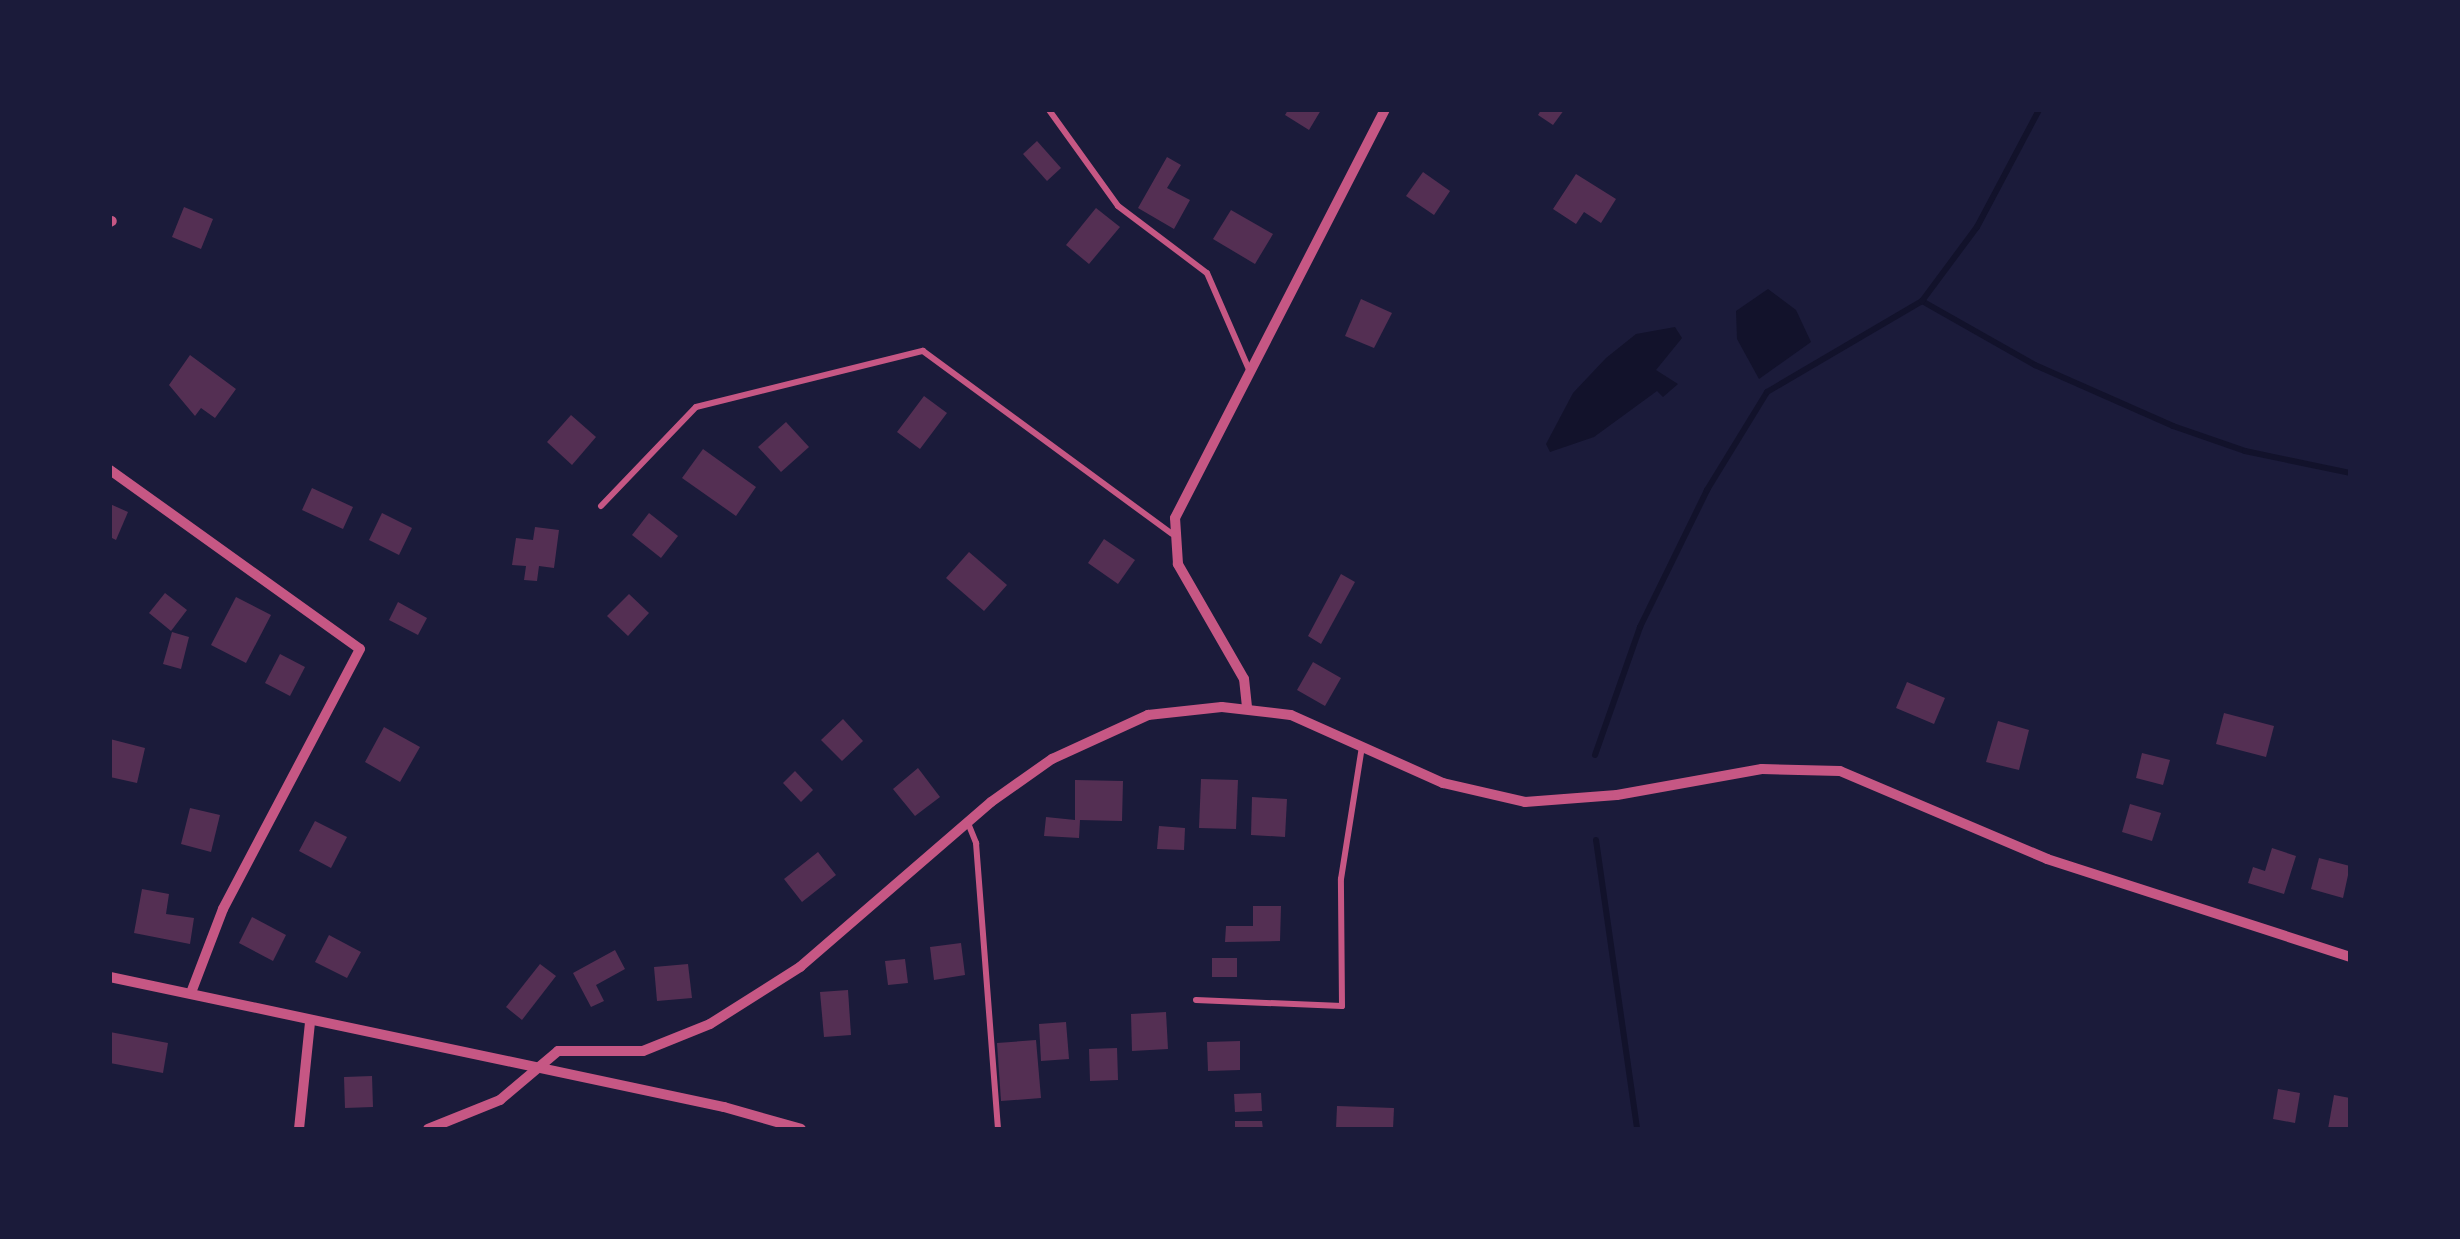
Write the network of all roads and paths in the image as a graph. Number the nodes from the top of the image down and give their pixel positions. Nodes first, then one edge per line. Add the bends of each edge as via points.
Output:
1 (1049, 110) edge
2 (1385, 110) edge
3 (1251, 374) junction
4 (110, 470) edge
5 (600, 506) dead end
6 (1172, 534) junction
7 (1247, 707) junction
8 (1362, 744) junction
9 (968, 822) junction
10 (2350, 958) edge
11 (110, 977) edge
12 (191, 993) junction
13 (1196, 1000) dead end
14 (310, 1023) junction
15 (536, 1068) junction
16 (298, 1129) edge
17 (428, 1129) edge
18 (801, 1129) edge
19 (998, 1129) edge

1 - 3 lane via 1118,206 1207,273
2 - 3 street
3 - 6 street via 1181,502
4 - 12 street via 360,649 223,908
5 - 6 lane via 696,407 922,351
6 - 7 street via 1187,584 1244,680
7 - 8 street
7 - 9 street via 1148,715 1122,724 1052,759
8 - 10 street via 1470,792 1526,802 1617,795 1762,769 1840,771 2047,859
8 - 13 lane via 1340,880 1342,1006
9 - 15 street via 823,950 710,1024 643,1051 558,1051
9 - 19 lane via 976,843
11 - 12 street
12 - 14 street
14 - 15 street
14 - 16 street
15 - 17 street via 500,1100
15 - 18 street

